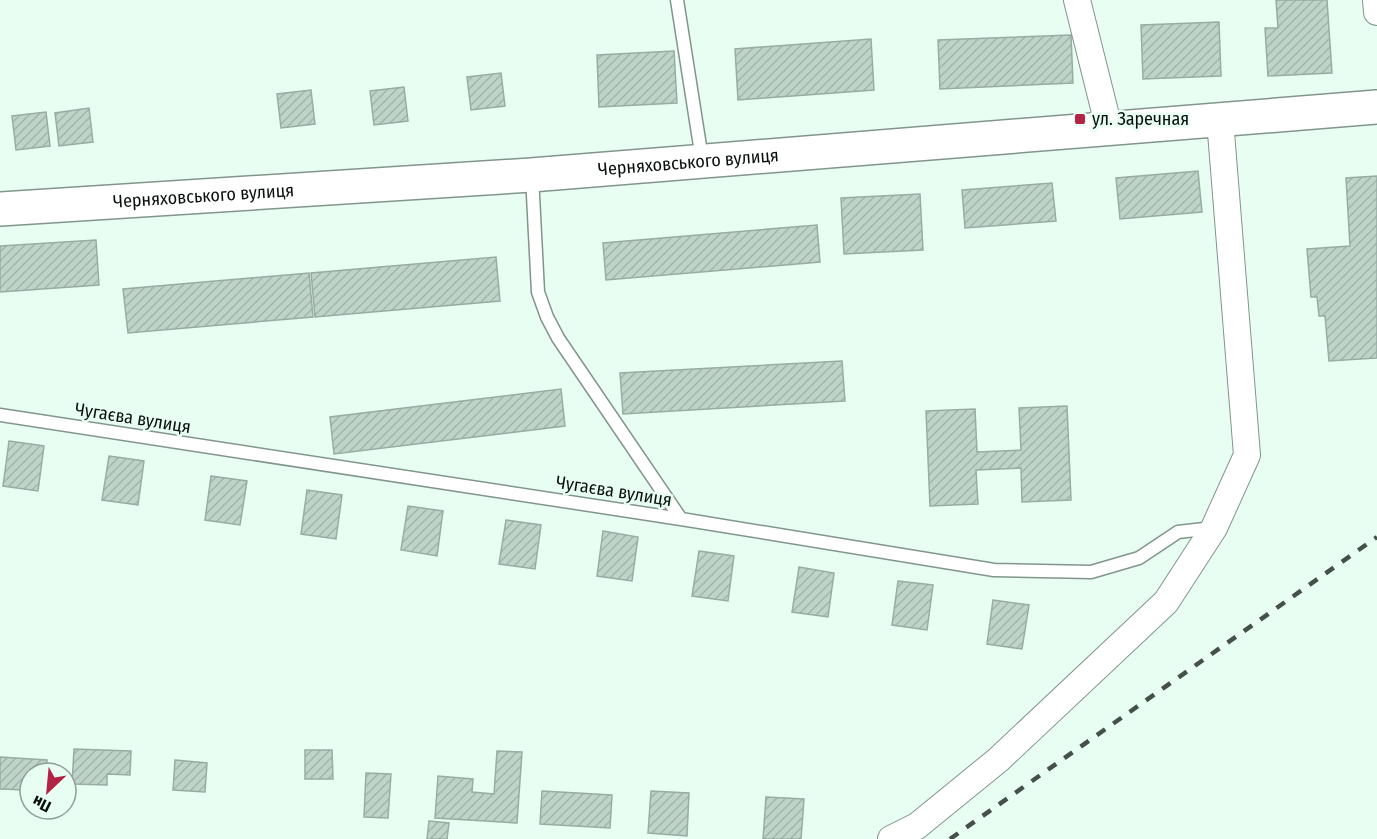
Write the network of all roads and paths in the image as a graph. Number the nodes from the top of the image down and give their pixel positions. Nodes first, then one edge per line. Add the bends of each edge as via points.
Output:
1 (678, 0) edge
2 (1077, 0) edge
3 (1376, 0) edge
4 (1377, 12) edge
5 (1377, 107) edge
6 (1220, 120) junction
7 (1109, 128) junction
8 (702, 161) junction
9 (531, 175) junction
10 (0, 209) edge
11 (0, 415) edge
12 (681, 519) junction
13 (1214, 528) junction
14 (891, 839) edge

1 - 8 lane
2 - 7 street
3 - 4 street
5 - 6 street, Черняховського вулиця
6 - 7 street, Черняховського вулиця
6 - 13 street via 1247,455
7 - 8 street, Черняховського вулиця
8 - 9 street, Черняховського вулиця
9 - 10 street, Черняховського вулиця
9 - 12 lane via 538,292 547,317
11 - 12 lane, Чугаєва вулиця
12 - 13 lane, Чугаєва вулиця via 994,570 1080,572 1139,558 1178,532
13 - 14 street via 1166,602 998,760 917,826

